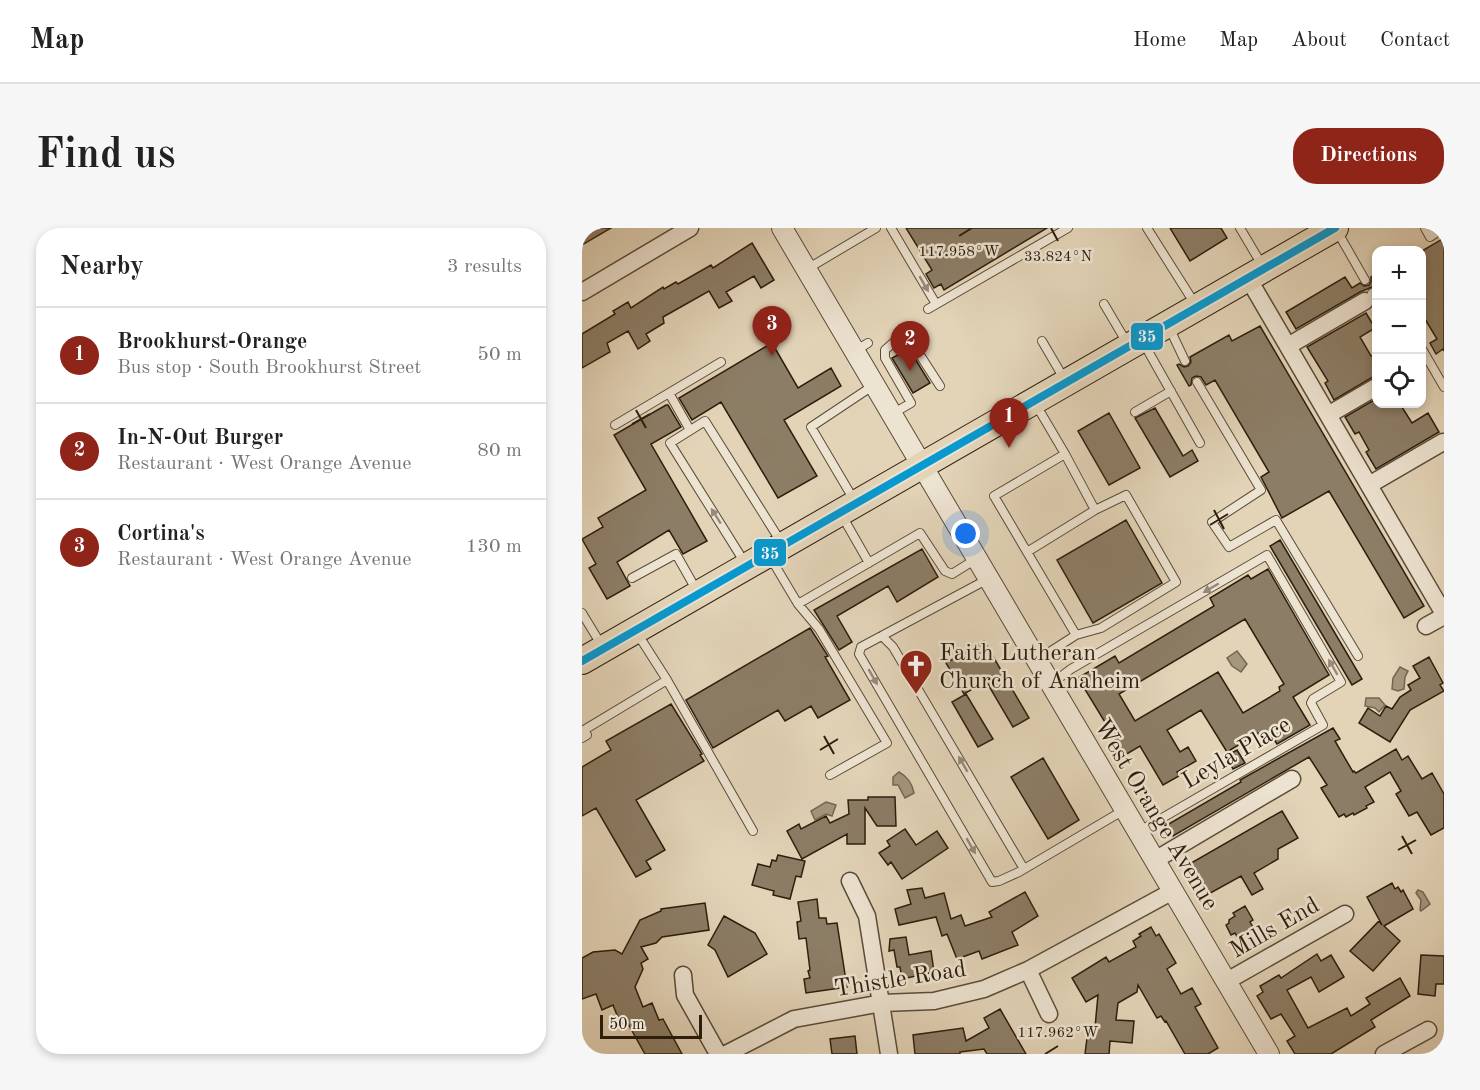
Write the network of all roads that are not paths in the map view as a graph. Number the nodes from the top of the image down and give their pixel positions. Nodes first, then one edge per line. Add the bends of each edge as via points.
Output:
1 (690, 228) edge
2 (782, 228) edge
3 (876, 228) edge
4 (891, 228) edge
5 (1068, 228) edge
6 (1147, 228) edge
7 (1240, 228) edge
8 (1335, 228) edge
9 (1425, 228) edge
10 (1433, 235) dead end
11 (807, 270) junction
12 (1256, 273) junction
13 (1365, 280) dead end
14 (582, 292) edge
15 (1371, 298) edge
16 (1104, 304) dead end
17 (1196, 307) junction
18 (1168, 324) junction
19 (1042, 341) dead end
20 (1135, 342) junction
21 (1288, 346) junction
22 (1424, 354) edge
23 (1185, 360) dead end
24 (721, 362) dead end
25 (1066, 382) junction
26 (1197, 382) dead end
27 (874, 384) junction
28 (940, 386) dead end
29 (1444, 387) edge
30 (1372, 390) edge
31 (1171, 391) junction
32 (669, 393) junction
33 (1033, 401) junction
34 (1135, 412) dead end
35 (892, 414) junction
36 (1328, 415) junction
37 (615, 425) dead end
38 (690, 430) junction
39 (1443, 442) edge
40 (1200, 443) dead end
41 (1065, 454) junction
42 (922, 464) junction
43 (1369, 485) junction
44 (848, 507) junction
45 (1095, 510) junction
46 (1027, 552) junction
47 (766, 555) junction
48 (977, 559) junction
49 (870, 563) junction
50 (632, 578) dead end
51 (989, 579) junction
52 (699, 594) junction
53 (798, 603) junction
54 (582, 613) edge
55 (1444, 615) edge
56 (1426, 626) dead end
57 (635, 630) junction
58 (1076, 635) junction
59 (882, 636) junction
60 (1358, 656) dead end
61 (587, 658) edge
62 (1037, 660) junction
63 (667, 680) junction
64 (1051, 684) junction
65 (583, 731) edge
66 (830, 775) dead end
67 (1292, 779) dead end
68 (1124, 810) junction
69 (753, 831) dead end
70 (1137, 832) junction
71 (1155, 860) junction
72 (1024, 869) junction
73 (850, 881) dead end
74 (1173, 891) junction
75 (1345, 914) dead end
76 (1028, 970) junction
77 (683, 975) dead end
78 (1227, 981) junction
79 (882, 1003) junction
80 (1049, 1014) dead end
81 (1428, 1030) dead end
82 (718, 1054) edge
83 (726, 1054) edge
84 (889, 1054) edge
85 (1269, 1054) edge
86 (1384, 1054) edge

1 - 14 street
2 - 11 street, West Orange Avenue
3 - 11 lane
4 -> 5 lane via 932,307
6 - 17 lane
7 - 12 lane
8 - 12 main road
8 - 13 lane
9 - 10 lane
11 - 27 street, West Orange Avenue via 862,347
12 - 17 main road
12 - 21 street
15 - 21 street
16 - 20 lane
17 - 18 main road
18 - 20 main road
18 - 23 lane
19 - 25 lane
20 - 25 main road
20 - 31 lane
21 - 36 street
22 - 29 lane
24 - 32 lane
25 - 33 main road
26 - 60 lane via 1261,490 1212,522 1229,547 1276,520
27 - 35 street, West Orange Avenue
27 - 44 lane via 811,427
28 - 35 lane via 911,341 906,337 894,342 885,350 885,358 911,403
30 - 36 street
31 - 34 lane
31 - 40 lane
32 - 37 lane
32 - 38 lane
33 - 41 lane
33 - 42 main road
35 - 42 street, West Orange Avenue
36 - 43 street
38 - 47 lane via 705,421
47 -> 38 lane via 670,443
39 - 43 street
41 - 45 lane
41 - 46 lane via 994,496
42 - 44 main road
42 - 48 street, West Orange Avenue
43 - 55 street
44 - 47 main road
44 - 49 lane
45 - 46 lane
45 - 58 lane via 1126,495 1176,582 1101,628
46 - 58 lane
47 - 52 main road
47 - 53 lane
48 - 49 lane via 952,574 945,572 920,533
48 - 51 street, West Orange Avenue
49 - 53 lane
50 - 52 lane via 676,554
51 - 59 lane
51 - 62 street, West Orange Avenue
52 - 57 main road
53 - 66 lane via 819,629 887,743
54 - 61 lane
55 - 56 street
57 - 61 main road
57 - 63 lane
58 - 62 lane
72 -> 59 lane via 893,647
59 -> 72 lane via 861,647 859,654 992,882
62 - 64 street, West Orange Avenue
63 - 65 lane
63 - 69 lane
64 - 68 street, West Orange Avenue
70 -> 64 lane, Leyla Place via 1323,724 1311,703 1341,682 1267,555
67 - 71 street
68 - 70 street, West Orange Avenue
68 - 72 lane
70 - 71 street, West Orange Avenue
71 - 74 street, West Orange Avenue
73 - 79 street via 867,916
74 - 76 street, Thistle Road
74 - 78 street, West Orange Avenue
75 - 78 street, Mills End
76 - 79 street, Thistle Road via 984,989 934,1001
76 - 80 street
77 - 82 street via 685,995
78 - 85 street, West Orange Avenue
79 - 83 street, Thistle Road via 794,1019
79 - 84 street
81 - 86 street

